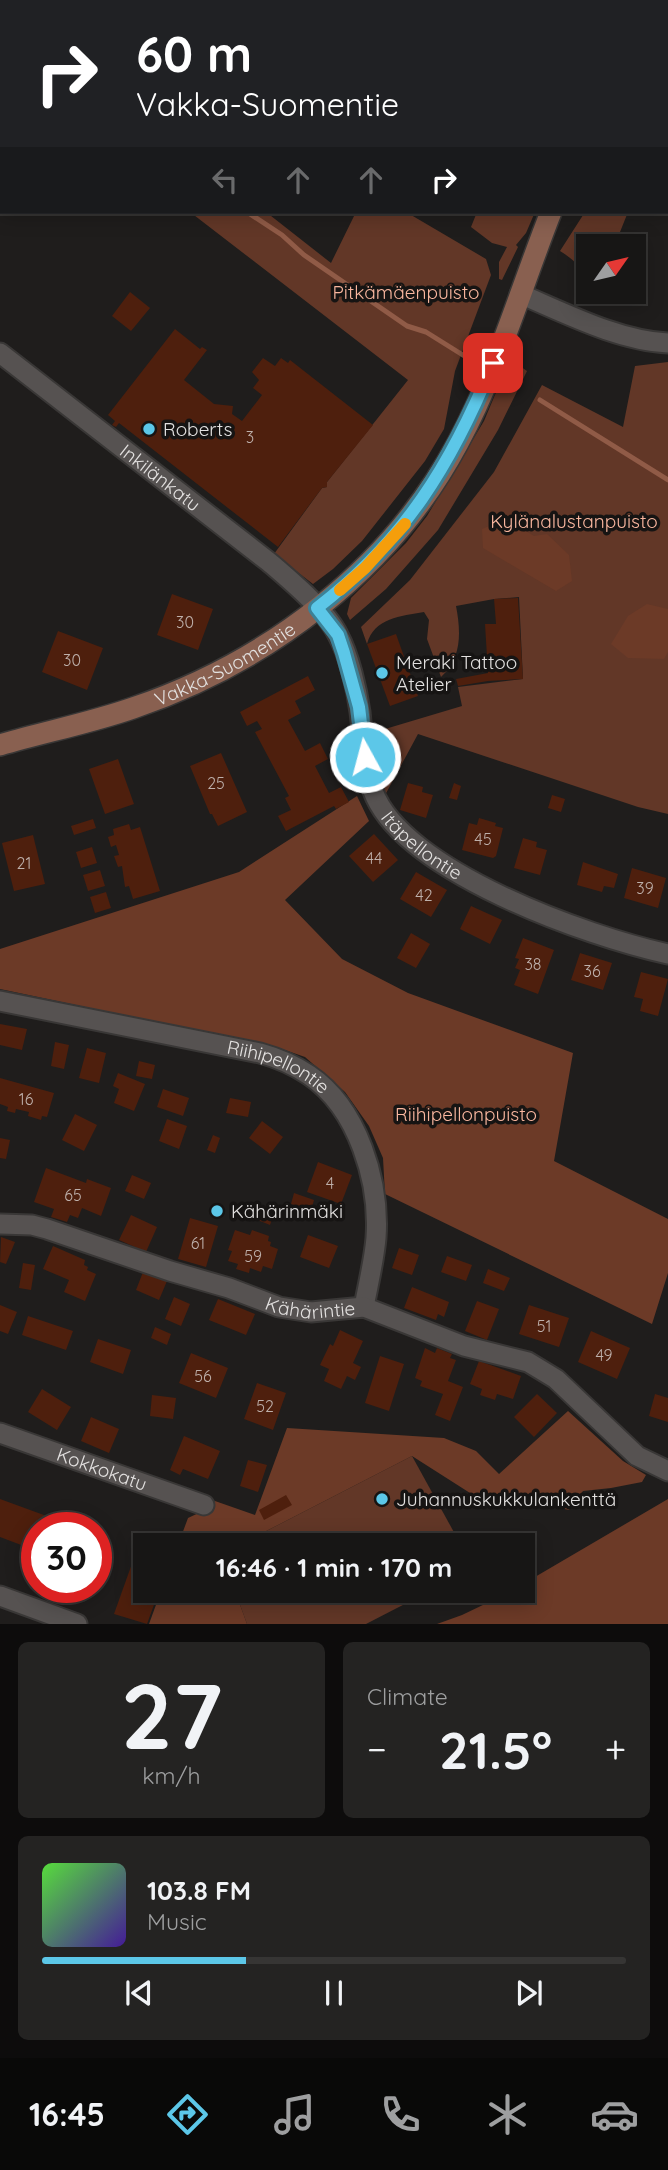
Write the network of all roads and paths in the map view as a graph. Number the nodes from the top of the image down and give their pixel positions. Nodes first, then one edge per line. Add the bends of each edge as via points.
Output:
1 (550, 214) edge
2 (520, 295) junction
3 (668, 343) edge
4 (0, 353) edge
5 (317, 608) junction
6 (0, 745) edge
7 (668, 954) edge
8 (0, 1001) edge
9 (0, 1224) edge
10 (364, 1307) junction
11 (0, 1433) edge
12 (668, 1471) edge
13 (204, 1505) dead end
14 (0, 1596) edge
15 (76, 1624) edge

1 - 2 street, Vakka-Suomentie
2 - 3 street via 631,337
2 - 5 street, Vakka-Suomentie via 458,443 416,510 350,582
4 - 5 street, Inkilänkatu via 269,562
5 - 6 street, Vakka-Suomentie via 236,662 165,696
5 - 7 street, Itäpellontie via 338,635 359,707 370,782 391,822 432,856 491,890 608,937
8 - 10 street, Riihipellontie via 260,1053 291,1065 320,1084 359,1139 374,1186 376,1239
9 - 10 street, Kähärintie via 47,1229 278,1307 312,1312
10 - 12 street, Kähärintie via 464,1346 544,1370 637,1456
11 - 13 street, Kokkokatu
14 - 15 street

